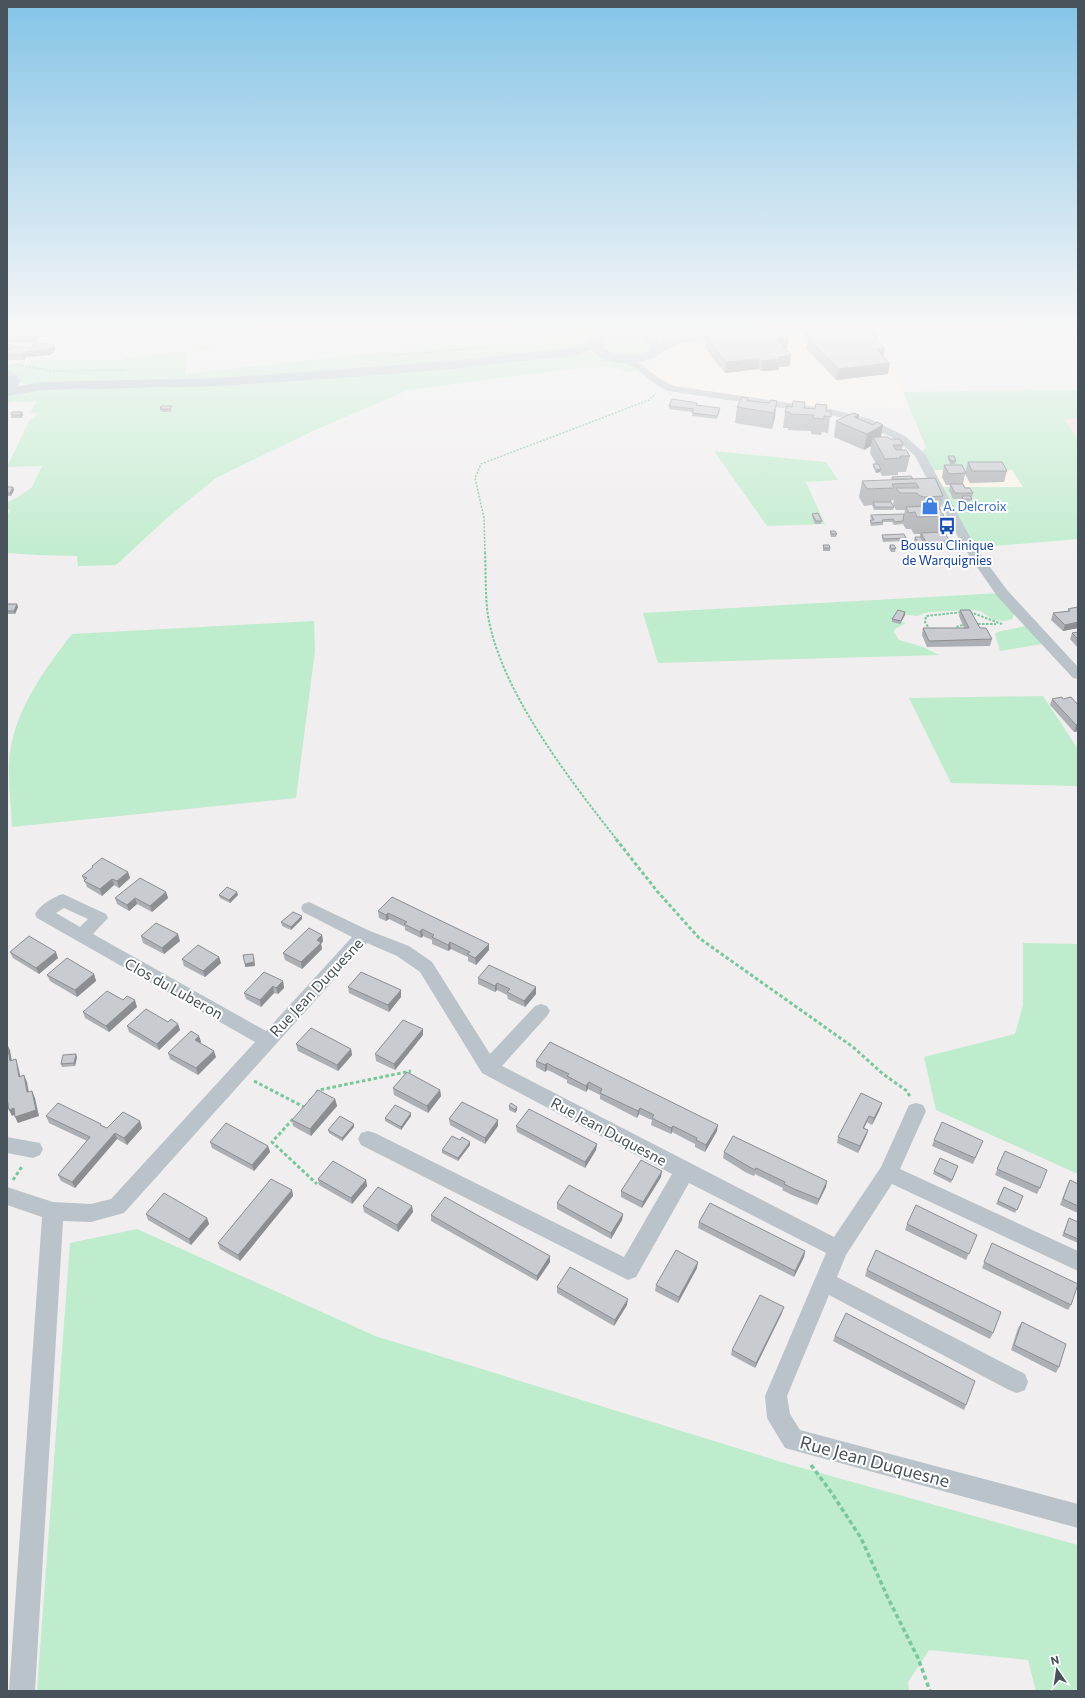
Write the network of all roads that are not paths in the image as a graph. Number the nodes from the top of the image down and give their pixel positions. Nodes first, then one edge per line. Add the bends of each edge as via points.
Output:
1 (821, 410) edge
2 (1078, 676) edge
3 (309, 908) dead end
4 (364, 935) junction
5 (81, 936) dead end
6 (541, 1011) dead end
7 (266, 1040) junction
8 (489, 1068) junction
9 (916, 1111) road end
10 (368, 1138) dead end
11 (7, 1145) edge
12 (33, 1149) dead end
13 (685, 1171) junction
14 (888, 1173) junction
15 (10, 1188) edge
16 (53, 1211) junction
17 (838, 1249) junction
18 (1078, 1261) edge
19 (824, 1281) junction
20 (1017, 1382) dead end
21 (1078, 1516) edge
22 (22, 1691) edge

1 - 2 street via 866,421 883,428 901,438 920,454 970,548 1002,593
3 - 4 street
4 - 7 street, Rue Jean Duquesne
4 - 8 street, Rue Jean Duquesne via 403,951 426,967
5 - 7 street, Clos du Luberon
6 - 8 street
7 - 16 street, Rue Jean Duquesne via 117,1207 91,1213
8 - 13 street, Rue Jean Duquesne
9 - 14 street, Rue Jean Duquesne
10 - 13 street, Rue Jean Duquesne via 628,1270
11 - 12 street
13 - 17 street, Rue Jean Duquesne
14 - 17 street, Rue Jean Duquesne
14 - 18 street
15 - 16 street, Rue Jean Duquesne
16 - 22 street
17 - 19 street, Rue Jean Duquesne
19 - 20 street
19 - 21 street, Rue Jean Duquesne via 776,1396 779,1418 793,1440

